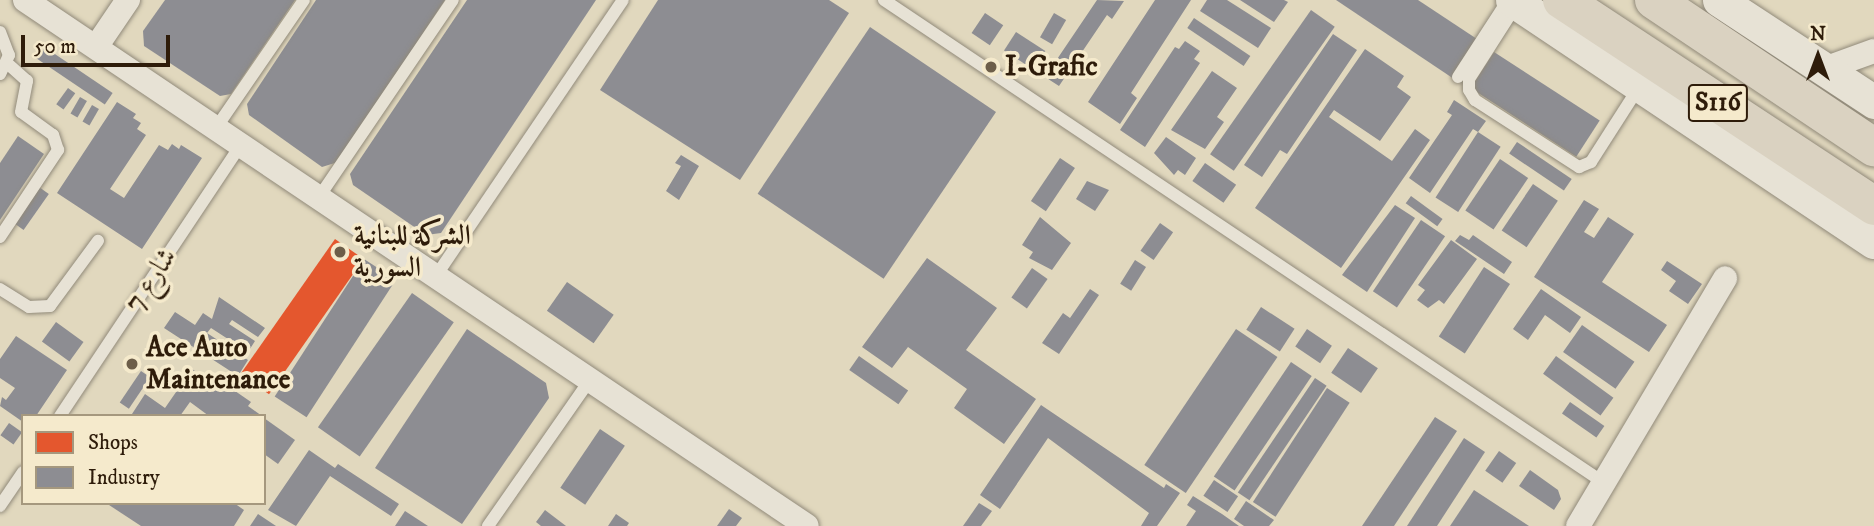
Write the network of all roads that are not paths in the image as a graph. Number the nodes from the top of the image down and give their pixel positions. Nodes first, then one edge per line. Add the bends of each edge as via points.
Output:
1 (25, 0) edge
2 (128, 0) edge
3 (304, 0) edge
4 (453, 0) edge
5 (623, 0) edge
6 (884, 0) edge
7 (1562, 0) edge
8 (1654, 0) edge
9 (1719, 0) edge
10 (1512, 1) edge
11 (0, 32) edge
12 (96, 47) junction
13 (1874, 51) edge
14 (1826, 68) junction
15 (4, 69) edge
16 (1458, 77) dead end
17 (1641, 85) junction
18 (1874, 102) edge
19 (216, 128) junction
20 (241, 145) junction
21 (1874, 147) edge
22 (319, 197) junction
23 (1874, 206) edge
24 (0, 237) edge
25 (97, 241) dead end
26 (1874, 242) edge
27 (436, 276) junction
28 (1725, 278) dead end
29 (0, 289) edge
30 (590, 380) junction
31 (61, 414) edge
32 (21, 475) edge
33 (1606, 484) junction
34 (0, 506) edge
35 (488, 526) edge
36 (807, 526) edge
37 (1578, 526) edge

1 - 12 street
2 - 12 street
3 - 19 lane
4 - 22 lane
5 - 27 lane
6 - 33 lane
7 - 23 highway, S116
8 - 21 highway, S116
9 - 14 main road
10 - 16 lane
10 - 17 main road
10 - 17 lane via 1469,79 1469,90 1475,100 1573,166 1591,162
11 - 15 lane via 8,46
12 - 19 street
13 - 14 street
14 - 18 main road
15 - 24 lane via 27,81 20,112 53,135 58,150
17 - 26 main road
19 - 20 street
20 - 22 street
20 - 31 lane, شارع 7
22 - 27 street
25 - 29 lane via 50,306 36,310
27 - 30 street
28 - 33 street
30 - 35 lane
30 - 36 street
32 - 34 lane
33 - 37 street

